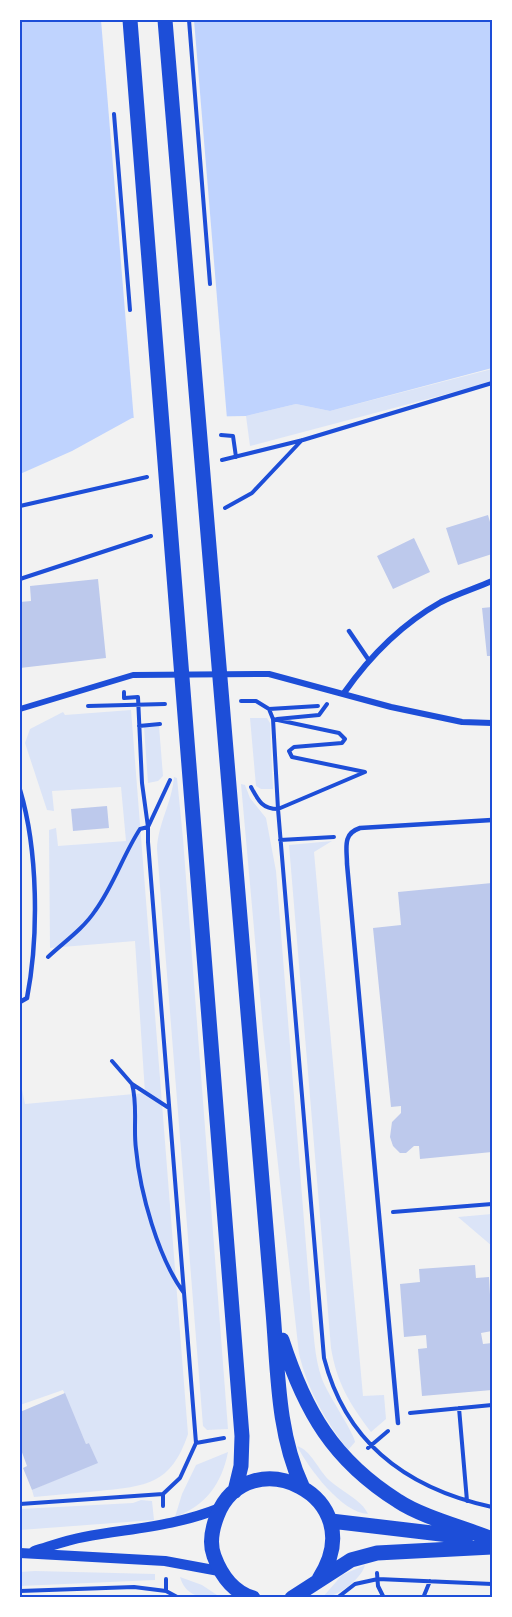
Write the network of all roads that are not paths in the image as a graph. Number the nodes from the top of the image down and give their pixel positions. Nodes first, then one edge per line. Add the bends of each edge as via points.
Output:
1 (130, 20) edge
2 (165, 20) edge
3 (492, 581) edge
4 (349, 631) dead end
5 (368, 659) junction
6 (344, 693) junction
7 (20, 709) edge
8 (492, 723) edge
9 (20, 790) edge
10 (492, 820) edge
11 (20, 1002) edge
12 (273, 1312) junction
13 (398, 1423) road end
14 (302, 1486) junction
15 (235, 1491) junction
16 (220, 1508) junction
17 (331, 1521) junction
18 (492, 1543) edge
19 (22, 1553) edge
20 (219, 1571) junction
21 (319, 1579) junction
22 (299, 1596) edge
23 (250, 1597) edge

1 - 15 main road via 243,1451
2 - 12 main road
3 - 5 street via 441,602
4 - 5 lane
5 - 6 street
6 - 7 street via 269,674 133,675
6 - 8 street via 462,722
9 - 11 lane via 32,852 32,971 27,998
10 - 13 lane via 360,828 350,831 347,837
12 - 14 main road via 284,1432
12 - 18 main road via 292,1371 314,1420 349,1464 399,1502
14 - 15 main road via 280,1479 256,1481
14 - 17 main road via 324,1507
15 - 16 main road
16 - 19 street via 180,1523 83,1537
16 - 20 main road via 212,1528 212,1550
17 - 18 main road via 445,1532
17 - 21 main road via 332,1552
18 - 21 main road via 377,1553 351,1560
19 - 20 street via 165,1561
20 - 23 main road via 232,1586
21 - 22 main road

